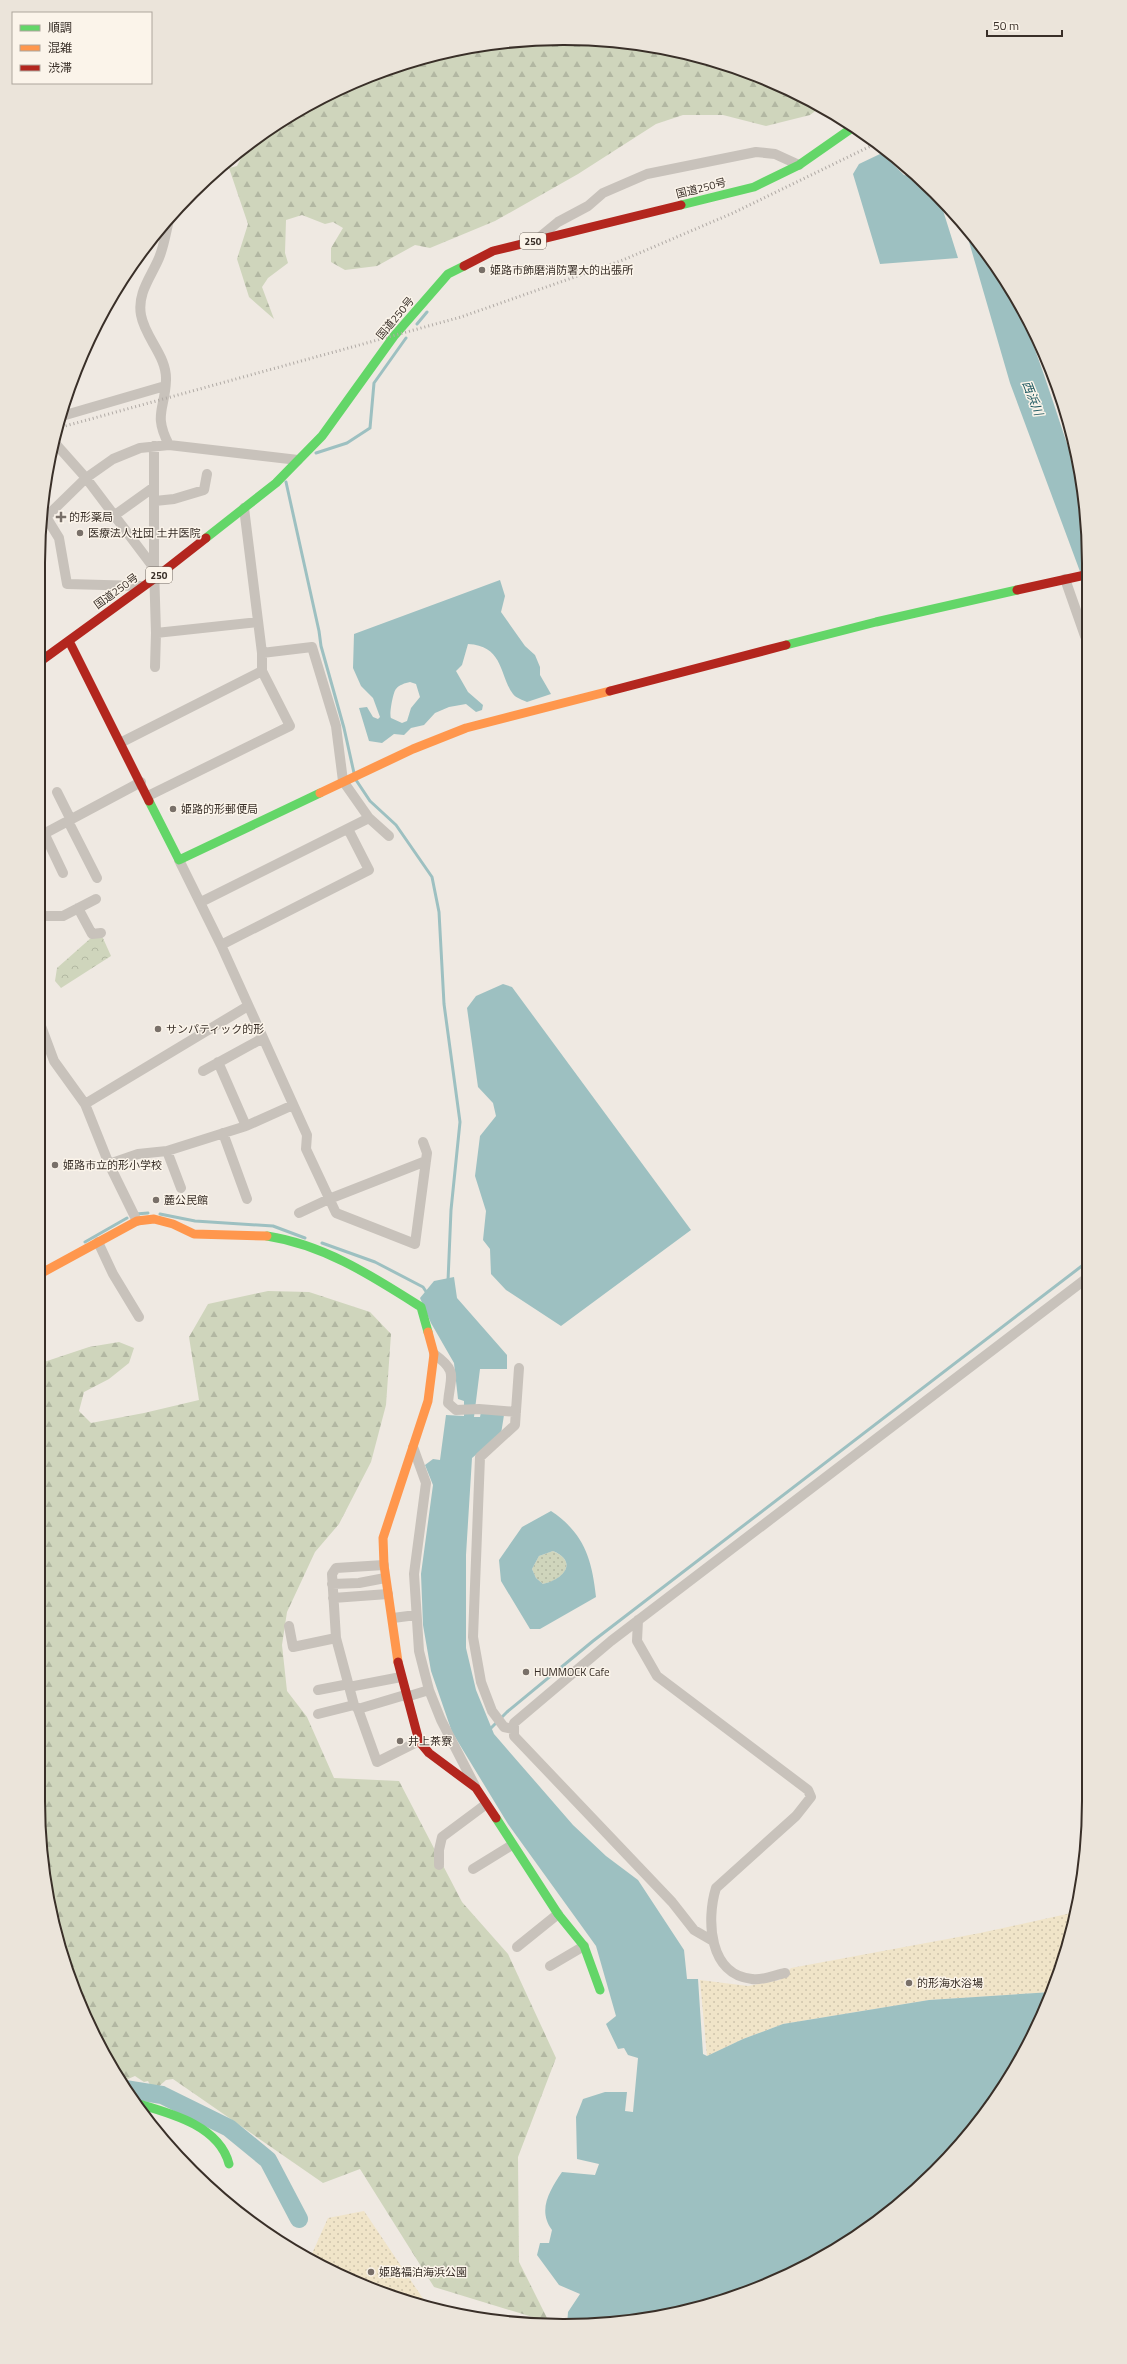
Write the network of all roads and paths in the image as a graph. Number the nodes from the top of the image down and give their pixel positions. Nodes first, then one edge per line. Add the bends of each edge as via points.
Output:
1 (845, 128) edge
2 (849, 130) edge
3 (841, 138) junction
4 (799, 165) junction
5 (166, 231) edge
6 (534, 241) junction
7 (165, 386) junction
8 (68, 414) edge
9 (169, 445) junction
10 (154, 446) junction
11 (59, 447) edge
12 (298, 460) junction
13 (207, 474) dead end
14 (86, 478) junction
15 (154, 487) junction
16 (155, 501) junction
17 (244, 508) junction
18 (116, 515) junction
19 (47, 516) edge
20 (47, 522) edge
21 (154, 568) junction
22 (1082, 576) edge
23 (155, 578) junction
24 (1069, 579) junction
25 (142, 586) junction
26 (258, 622) junction
27 (1082, 625) edge
28 (156, 633) junction
29 (69, 641) junction
30 (262, 653) junction
31 (45, 658) edge
32 (155, 667) dead end
33 (262, 671) junction
34 (122, 742) junction
35 (347, 780) junction
36 (142, 782) junction
37 (57, 792) dead end
38 (148, 796) junction
39 (369, 818) junction
40 (69, 821) junction
41 (348, 829) junction
42 (45, 833) edge
43 (389, 836) dead end
44 (45, 842) edge
45 (180, 860) junction
46 (63, 873) dead end
47 (97, 878) dead end
48 (96, 899) dead end
49 (201, 902) junction
50 (78, 908) junction
51 (45, 915) edge
52 (101, 933) dead end
53 (221, 945) junction
54 (248, 1006) junction
55 (45, 1037) edge
56 (263, 1038) junction
57 (218, 1062) junction
58 (202, 1071) dead end
59 (86, 1104) junction
60 (294, 1105) junction
61 (246, 1126) junction
62 (224, 1133) junction
63 (423, 1142) dead end
64 (168, 1150) junction
65 (426, 1162) junction
66 (110, 1164) junction
67 (181, 1188) dead end
68 (247, 1199) dead end
69 (329, 1199) junction
70 (299, 1213) dead end
71 (137, 1221) junction
72 (98, 1242) junction
73 (45, 1271) edge
74 (1082, 1282) edge
75 (139, 1317) dead end
76 (434, 1354) junction
77 (519, 1368) dead end
78 (516, 1412) junction
79 (413, 1447) junction
80 (384, 1565) junction
81 (385, 1578) junction
82 (332, 1584) junction
83 (388, 1594) junction
84 (332, 1598) junction
85 (416, 1615) junction
86 (393, 1618) junction
87 (638, 1620) junction
88 (289, 1626) dead end
89 (336, 1638) junction
90 (401, 1677) junction
91 (349, 1686) junction
92 (318, 1690) dead end
93 (429, 1690) junction
94 (405, 1696) junction
95 (356, 1707) junction
96 (318, 1714) dead end
97 (512, 1729) junction
98 (419, 1741) junction
99 (476, 1788) junction
100 (485, 1805) junction
101 (512, 1844) junction
102 (439, 1865) dead end
103 (473, 1869) dead end
104 (558, 1914) junction
105 (713, 1941) junction
106 (584, 1946) junction
107 (517, 1947) dead end
108 (550, 1966) dead end
109 (785, 1973) dead end
110 (600, 1990) dead end
111 (145, 2107) edge
112 (229, 2164) dead end

1 - 3 street
2 - 3 main road, 国道250号 / 250
3 - 4 main road, 国道250号 / 250
4 - 6 main road, 国道250号 / 250 via 754,187
4 - 6 street via 775,154 756,152 647,174 603,194 588,206 558,222
5 - 7 street via 159,258 142,291 140,308 146,330 160,355 166,379
6 - 12 main road, 国道250号 / 250 via 493,252 448,274 394,336 322,436
7 - 8 street
7 - 9 street via 160,421
9 - 10 street
9 - 12 street
10 - 14 street via 140,448 113,459
10 - 15 street
11 - 14 street
12 - 17 main road, 国道250号 / 250 via 276,483
13 - 16 street via 204,490
14 - 18 street
14 - 19 street
15 - 16 street
15 - 18 street
16 - 21 street
17 - 23 main road, 国道250号 / 250
17 - 26 street
18 - 21 street
20 - 25 street via 59,538 67,584
21 - 23 street
22 - 24 main road
23 - 25 main road, 国道250号 / 250
23 - 28 street
24 - 27 street
24 - 35 main road via 868,624 466,728
25 - 29 main road, 国道250号 / 250
26 - 28 street
26 - 30 street
28 - 32 street
29 - 31 main road, 国道250号 / 250
29 - 34 main road
30 - 33 street
30 - 35 street via 312,647 336,726
33 - 34 street
33 - 38 street via 290,726
34 - 36 main road
35 - 39 street
35 - 45 main road
36 - 38 main road
36 - 40 street
37 - 40 street
38 - 45 main road
39 - 41 street
39 - 43 street
40 - 42 street
40 - 47 street
41 - 49 street
41 - 53 street via 369,870
44 - 46 street
45 - 49 street
48 - 50 street
49 - 53 street
50 - 51 street via 63,916
50 - 52 street via 92,934
53 - 54 street
54 - 56 street
54 - 59 street
55 - 59 street via 54,1061
56 - 57 street
56 - 60 street
57 - 58 street
57 - 61 street
59 - 66 street
60 - 61 street
60 - 69 street via 307,1135 306,1149
61 - 62 street
62 - 64 street
62 - 68 street
63 - 65 street via 427,1153
64 - 66 street via 138,1154
64 - 67 street
65 - 69 street
65 - 69 street via 415,1244 336,1213
66 - 71 street
69 - 70 street
71 - 72 main road
71 - 76 main road via 154,1219 194,1234 268,1236 312,1246 367,1273 421,1307
72 - 73 main road
72 - 75 street via 113,1274
74 - 87 street
76 - 78 street via 448,1364 452,1373 448,1403 456,1410 479,1408
76 - 79 main road via 428,1401
77 - 78 street
78 - 97 street via 516,1425 480,1457 473,1636 482,1682 492,1711 504,1727
79 - 80 main road via 383,1538
79 - 85 street via 426,1483 414,1574
80 - 81 main road
80 - 82 street via 336,1568 332,1574
81 - 82 street via 359,1583
81 - 83 main road
82 - 84 street
83 - 84 street
83 - 86 main road
84 - 89 street
85 - 86 street
85 - 93 street via 419,1651
86 - 90 main road via 394,1646
87 - 97 street via 565,1678 514,1723
87 - 105 street via 637,1641 657,1676 748,1746 800,1782 811,1797 796,1816 716,1888 710,1920
88 - 89 street via 293,1647
89 - 91 street
90 - 91 street
90 - 94 main road
91 - 92 street
91 - 95 street
93 - 94 street
93 - 99 street via 441,1720
94 - 95 street
94 - 98 main road
95 - 96 street
95 - 98 street via 378,1762
97 - 105 street via 514,1736 672,1902 694,1930
98 - 99 main road via 428,1753
99 - 100 main road
100 - 101 main road
100 - 102 street via 442,1837
101 - 103 street
101 - 104 main road
104 - 106 main road
104 - 107 street
105 - 109 street via 722,1962 732,1973 752,1980
106 - 108 street
106 - 110 main road
111 - 112 main road via 198,2127 225,2150

